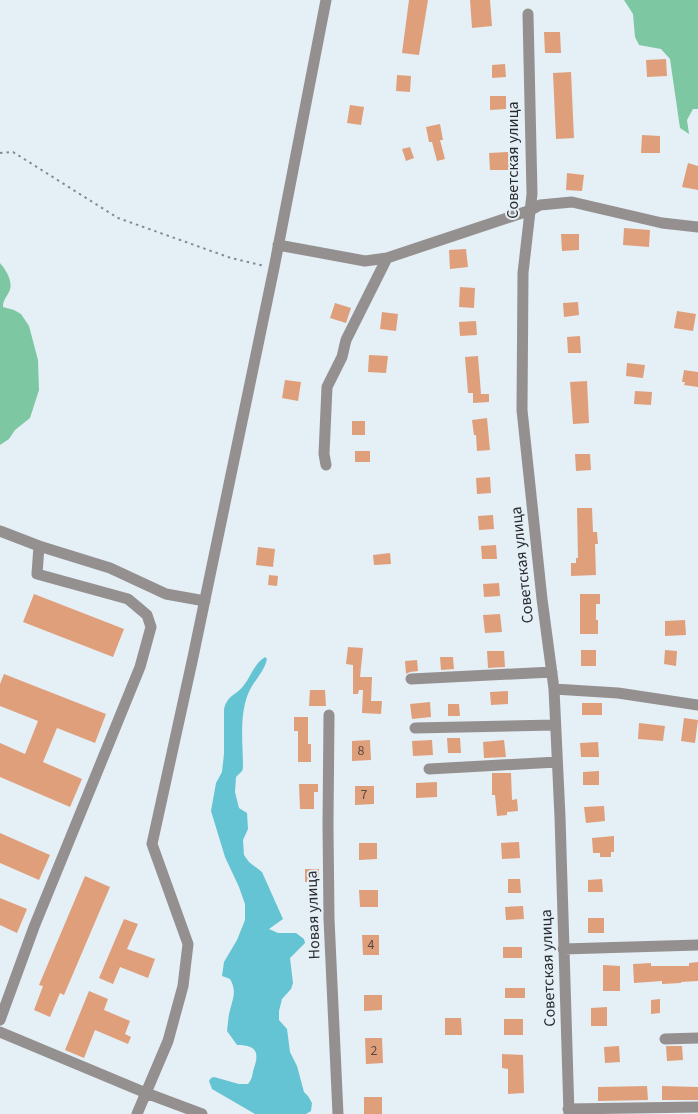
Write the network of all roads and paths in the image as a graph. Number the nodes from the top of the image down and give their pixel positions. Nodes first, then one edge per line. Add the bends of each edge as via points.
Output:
1 (326, 0) edge
2 (528, 14) dead end
3 (0, 153) edge
4 (531, 210) junction
5 (698, 227) edge
6 (278, 245) junction
7 (387, 258) junction
8 (274, 268) junction
9 (326, 464) dead end
10 (0, 531) edge
11 (39, 546) junction
12 (205, 601) junction
13 (552, 672) junction
14 (411, 680) dead end
15 (554, 689) junction
16 (698, 705) edge
17 (329, 715) dead end
18 (555, 725) junction
19 (416, 728) dead end
20 (557, 762) junction
21 (429, 769) dead end
22 (698, 945) edge
23 (563, 949) junction
24 (0, 1020) edge
25 (0, 1032) edge
26 (698, 1038) edge
27 (665, 1039) dead end
28 (146, 1093) junction
29 (698, 1107) edge
30 (568, 1112) edge
31 (136, 1114) edge
32 (202, 1114) edge
33 (338, 1114) edge

1 - 6 street
2 - 4 street, Советская улица
3 - 8 path via 13,152 118,218 231,258
4 - 5 street via 540,205 572,202 662,223
4 - 7 street
4 - 13 street, Советская улица via 523,272 522,410
6 - 7 street via 365,261
6 - 8 street
7 - 9 street via 346,340 342,357 327,387
8 - 12 street
10 - 11 street
11 - 12 street via 110,568 166,594
11 - 24 street via 37,574 128,599 147,615 151,627 140,667 34,927
12 - 28 street via 152,844 188,944 184,986 168,1041
13 - 14 street
13 - 15 street, Советская улица
15 - 16 street via 618,692
15 - 18 street, Советская улица
17 - 33 street, Новая улица via 329,919
18 - 19 street
18 - 20 street, Советская улица
20 - 21 street
20 - 23 street, Советская улица
22 - 23 street
23 - 30 street, Советская улица
25 - 28 street
26 - 27 street
28 - 31 street
28 - 32 street
29 - 30 street

